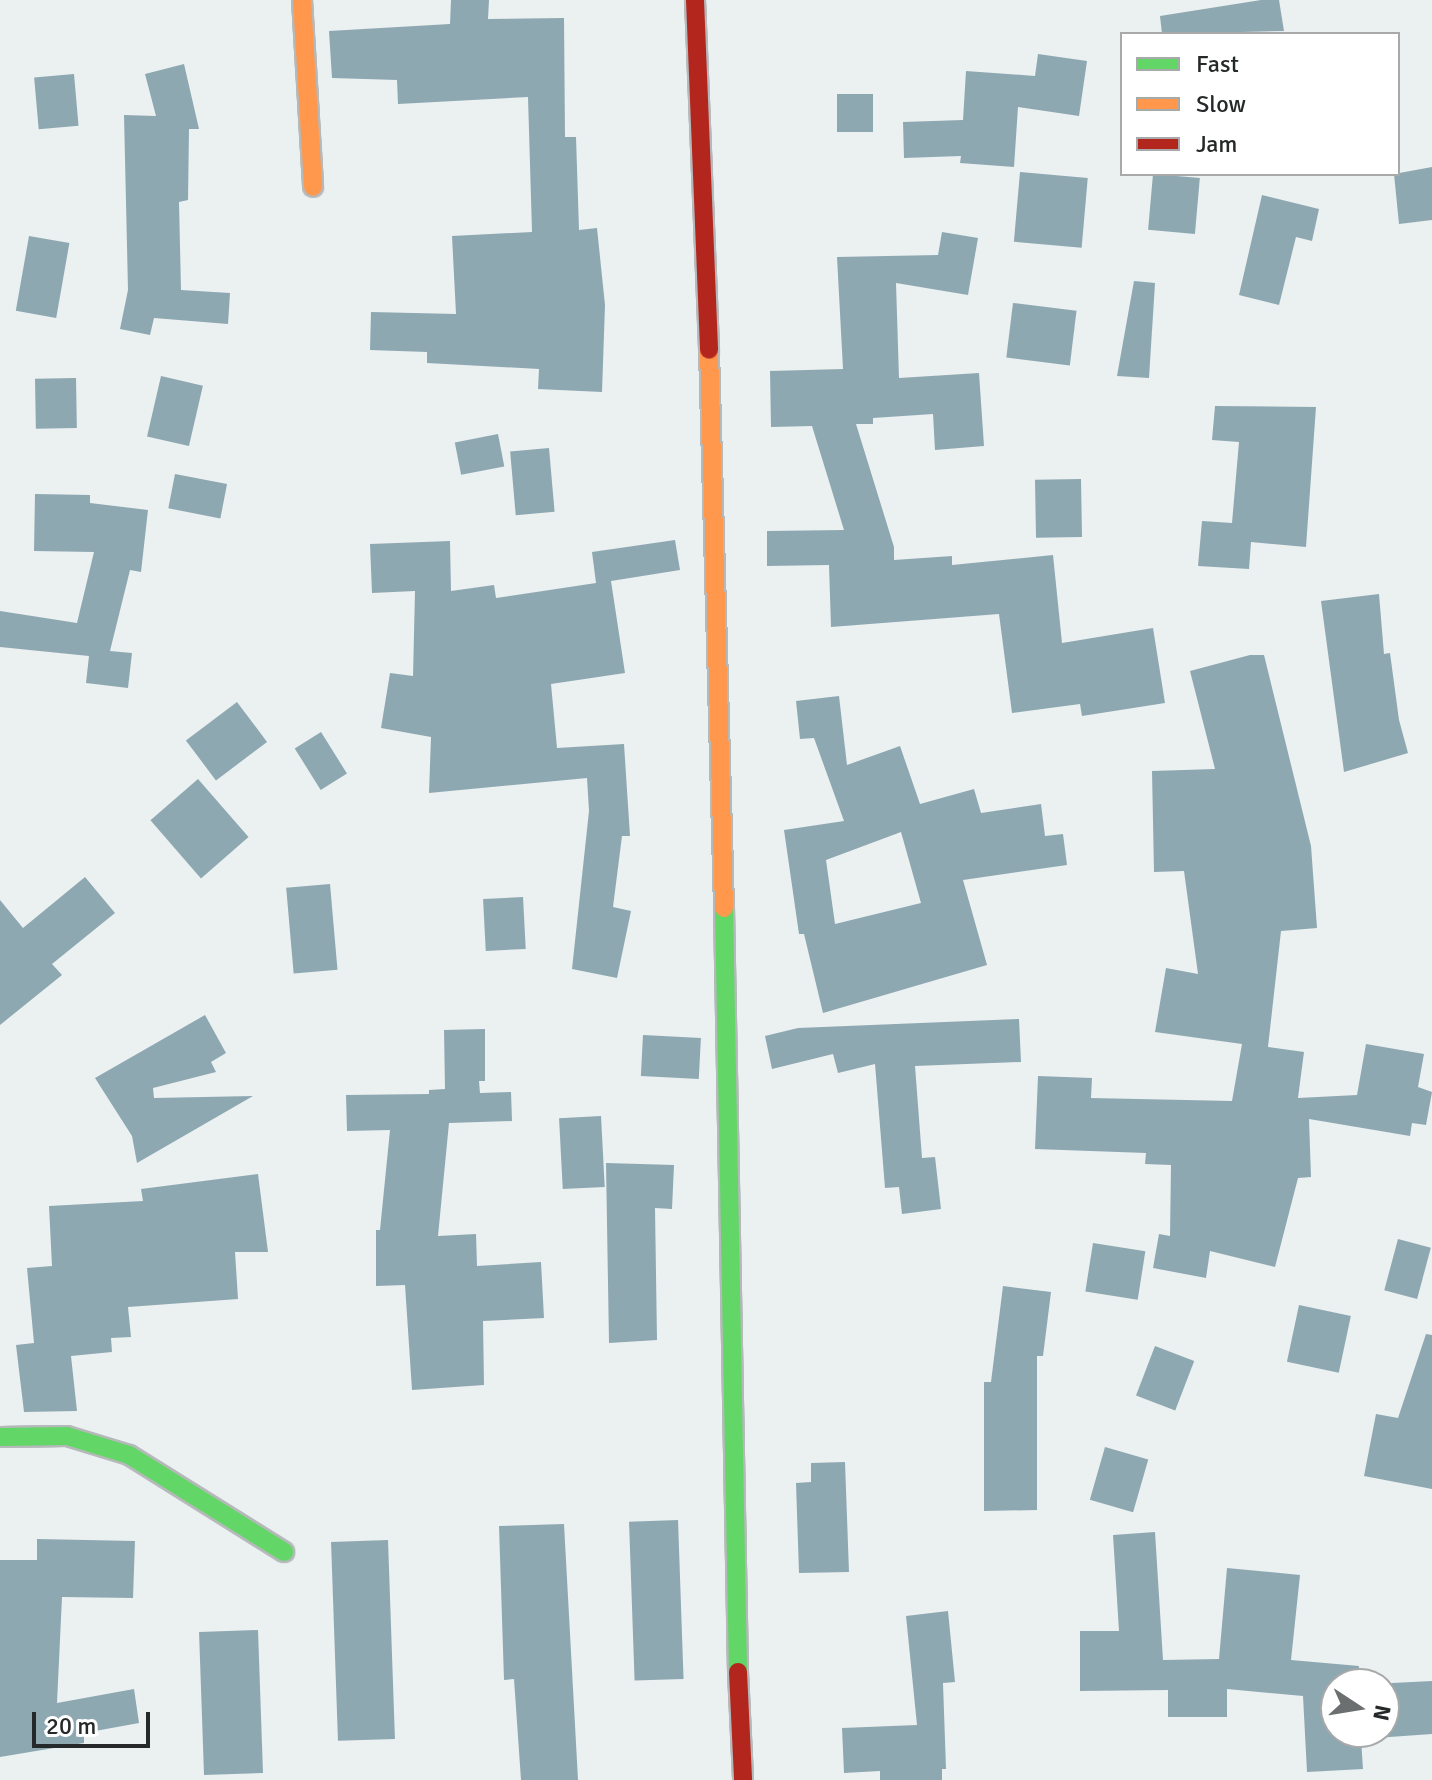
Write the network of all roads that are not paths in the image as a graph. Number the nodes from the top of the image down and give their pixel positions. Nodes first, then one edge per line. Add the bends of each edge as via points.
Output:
1 (302, 0) edge
2 (695, 0) edge
3 (313, 187) dead end
4 (0, 1437) edge
5 (284, 1552) dead end
6 (743, 1780) edge

1 - 3 street
2 - 6 street via 717,564
4 - 5 street via 67,1436 129,1455

